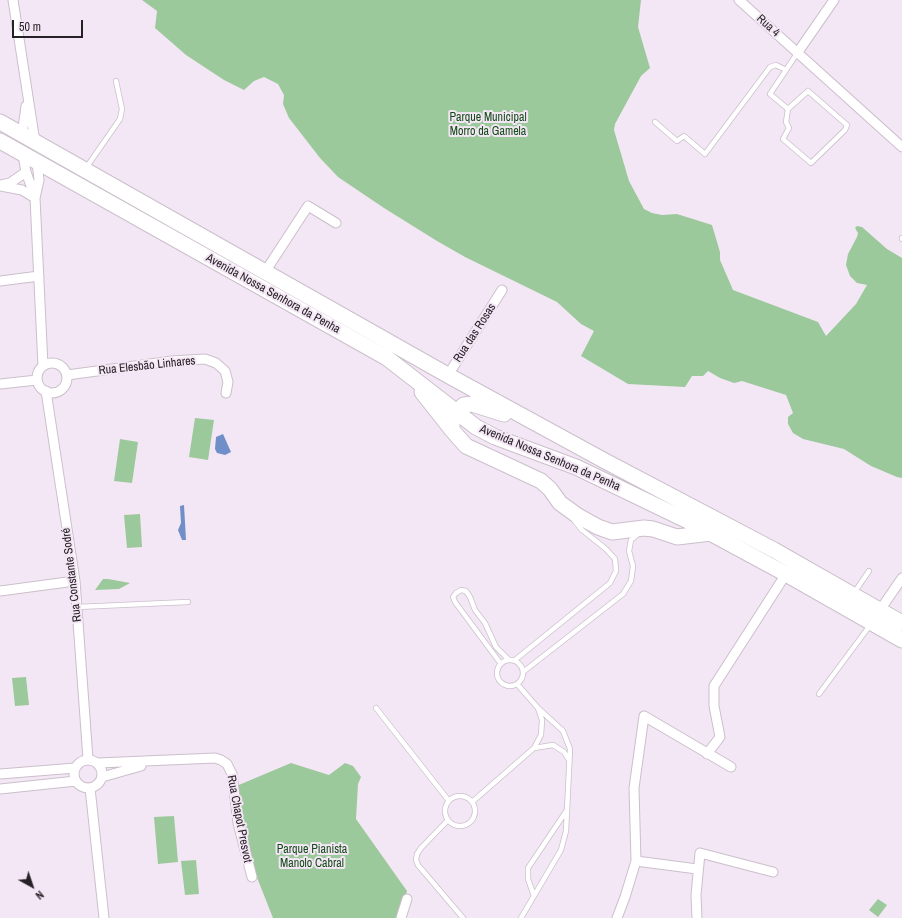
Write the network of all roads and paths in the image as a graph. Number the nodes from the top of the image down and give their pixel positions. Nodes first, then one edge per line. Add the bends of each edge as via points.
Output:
1 (13, 0) edge
2 (740, 0) edge
3 (834, 0) edge
4 (798, 52) junction
5 (786, 70) junction
6 (116, 81) dead end
7 (27, 99) junction
8 (788, 109) junction
9 (0, 122) edge
10 (655, 122) dead end
11 (22, 135) junction
12 (0, 141) edge
13 (35, 142) junction
14 (902, 147) edge
15 (23, 155) junction
16 (32, 167) junction
17 (84, 171) junction
18 (0, 186) edge
19 (35, 198) junction
20 (336, 223) dead end
21 (265, 272) junction
22 (39, 276) junction
23 (0, 280) edge
24 (502, 290) dead end
25 (43, 366) junction
26 (67, 375) junction
27 (411, 375) junction
28 (448, 375) junction
29 (38, 380) junction
30 (0, 384) edge
31 (46, 392) junction
32 (226, 393) dead end
33 (456, 412) junction
34 (539, 426) junction
35 (452, 430) junction
36 (560, 503) junction
37 (684, 503) junction
38 (686, 520) junction
39 (644, 528) junction
40 (711, 533) junction
41 (666, 535) junction
42 (869, 571) dead end
43 (786, 574) junction
44 (902, 578) edge
45 (75, 581) junction
46 (0, 591) edge
47 (853, 594) junction
48 (188, 602) dead end
49 (77, 607) junction
50 (880, 610) junction
51 (902, 622) edge
52 (872, 623) junction
53 (902, 640) edge
54 (509, 660) junction
55 (514, 660) junction
56 (501, 664) junction
57 (524, 672) junction
58 (517, 684) junction
59 (819, 694) dead end
60 (376, 708) dead end
61 (538, 708) junction
62 (534, 748) junction
63 (706, 754) junction
64 (88, 759) junction
65 (153, 762) junction
66 (570, 762) junction
67 (98, 763) junction
68 (731, 767) dead end
69 (75, 768) junction
70 (0, 774) edge
71 (102, 777) junction
72 (76, 781) junction
73 (90, 788) junction
74 (0, 789) edge
75 (449, 802) junction
76 (472, 802) junction
77 (568, 809) junction
78 (448, 820) junction
79 (636, 861) junction
80 (698, 869) junction
81 (774, 872) dead end
82 (252, 877) dead end
83 (534, 896) junction
84 (407, 899) dead end
85 (104, 918) edge
86 (401, 918) edge
87 (463, 918) edge
88 (521, 918) edge
89 (617, 918) edge
90 (697, 918) edge

1 - 7 street
2 - 4 street, Rua 4
3 - 4 street
4 - 5 lane
4 - 14 street, Rua 4
5 - 8 lane via 770,94
5 - 10 lane via 776,65 770,67 705,154 684,136 677,141
6 - 17 lane via 122,109 120,119
7 - 11 street
7 - 13 street
8 - 8 lane via 786,122 789,128 783,139 811,164 847,128 845,123 810,92 806,92
9 - 11 main road, Avenida Nossa Senhora da Penha
11 - 13 main road, Avenida Nossa Senhora da Penha
11 - 15 main road
12 - 15 main road, Avenida Nossa Senhora da Penha
13 - 16 main road
13 - 17 main road, Avenida Nossa Senhora da Penha
15 - 16 main road, Avenida Nossa Senhora da Penha
16 - 18 street via 10,183
16 - 19 street
16 - 19 street via 39,180
16 - 27 main road, Avenida Nossa Senhora da Penha via 381,354
17 - 21 main road, Avenida Nossa Senhora da Penha
18 - 19 street via 22,190
19 - 22 street
20 - 21 street via 308,206
21 - 28 main road, Avenida Nossa Senhora da Penha
22 - 23 street
22 - 25 street
24 - 28 street, Rua das Rosas
25 - 26 street via 55,363 65,370
25 - 29 street via 38,374
26 - 31 street via 62,389 54,393
26 - 32 street, Rua Elesbão Linhares via 172,361 205,360 216,363 225,371 228,382
27 - 33 main road, Avenida Nossa Senhora da Penha
27 - 35 main road
28 - 34 main road, Avenida Nossa Senhora da Penha
29 - 30 street
29 - 31 street
31 - 45 street, Rua Constante Sodré
33 - 34 main road via 464,405 472,404
33 - 35 main road via 452,420
33 - 38 main road, Avenida Nossa Senhora da Penha via 495,437 576,467
34 - 37 main road, Avenida Nossa Senhora da Penha
35 - 36 main road via 466,446 540,481 550,488
36 - 39 main road via 578,516 612,532
36 - 55 lane via 582,530 615,560 616,571 610,583
37 - 38 main road via 688,512
37 - 47 main road, Avenida Nossa Senhora da Penha
38 - 40 main road, Avenida Nossa Senhora da Penha
38 - 41 main road via 675,534
39 - 41 main road
39 - 57 lane via 631,540 631,581 623,594
40 - 41 main road via 681,537
40 - 43 main road, Avenida Nossa Senhora da Penha
42 - 47 lane
43 - 52 main road, Avenida Nossa Senhora da Penha
43 - 63 street via 714,686 714,706 720,737
44 - 50 street
45 - 46 street
45 - 49 street, Rua Constante Sodré
47 - 50 main road, Avenida Nossa Senhora da Penha
48 - 49 lane
49 - 64 street, Rua Constante Sodré
50 - 51 main road, Avenida Nossa Senhora da Penha
52 - 53 main road, Avenida Nossa Senhora da Penha
52 - 59 lane
54 - 55 lane
54 - 56 lane
54 - 56 lane via 496,647 466,591 461,590 453,597 455,602
55 - 57 lane
56 - 58 lane via 497,671 500,682 511,686
57 - 58 lane
58 - 61 lane
60 - 75 lane
61 - 62 lane via 542,728
61 - 66 lane via 562,731 570,749
62 - 66 lane via 553,745 564,752
62 - 76 lane
63 - 68 street
63 - 79 street via 644,716 634,788
64 - 67 street
64 - 69 street via 82,760
65 - 67 street, Rua Chapot Presvot
65 - 71 street, Rua Chapot Presvot
65 - 82 street, Rua Chapot Presvot via 215,758 227,764 232,774 238,822
66 - 77 lane
67 - 71 street
69 - 70 street
69 - 72 street
71 - 73 street
72 - 73 street
72 - 74 street
73 - 85 street
75 - 76 lane via 454,797 461,796
75 - 78 lane via 445,811
76 - 78 lane via 475,813 469,823 458,826
77 - 83 lane via 565,840
77 - 83 lane via 528,868 528,879
78 - 87 lane via 420,848 416,860
79 - 80 street
79 - 89 street
80 - 81 street via 700,853
80 - 90 street
83 - 88 lane
84 - 86 street

